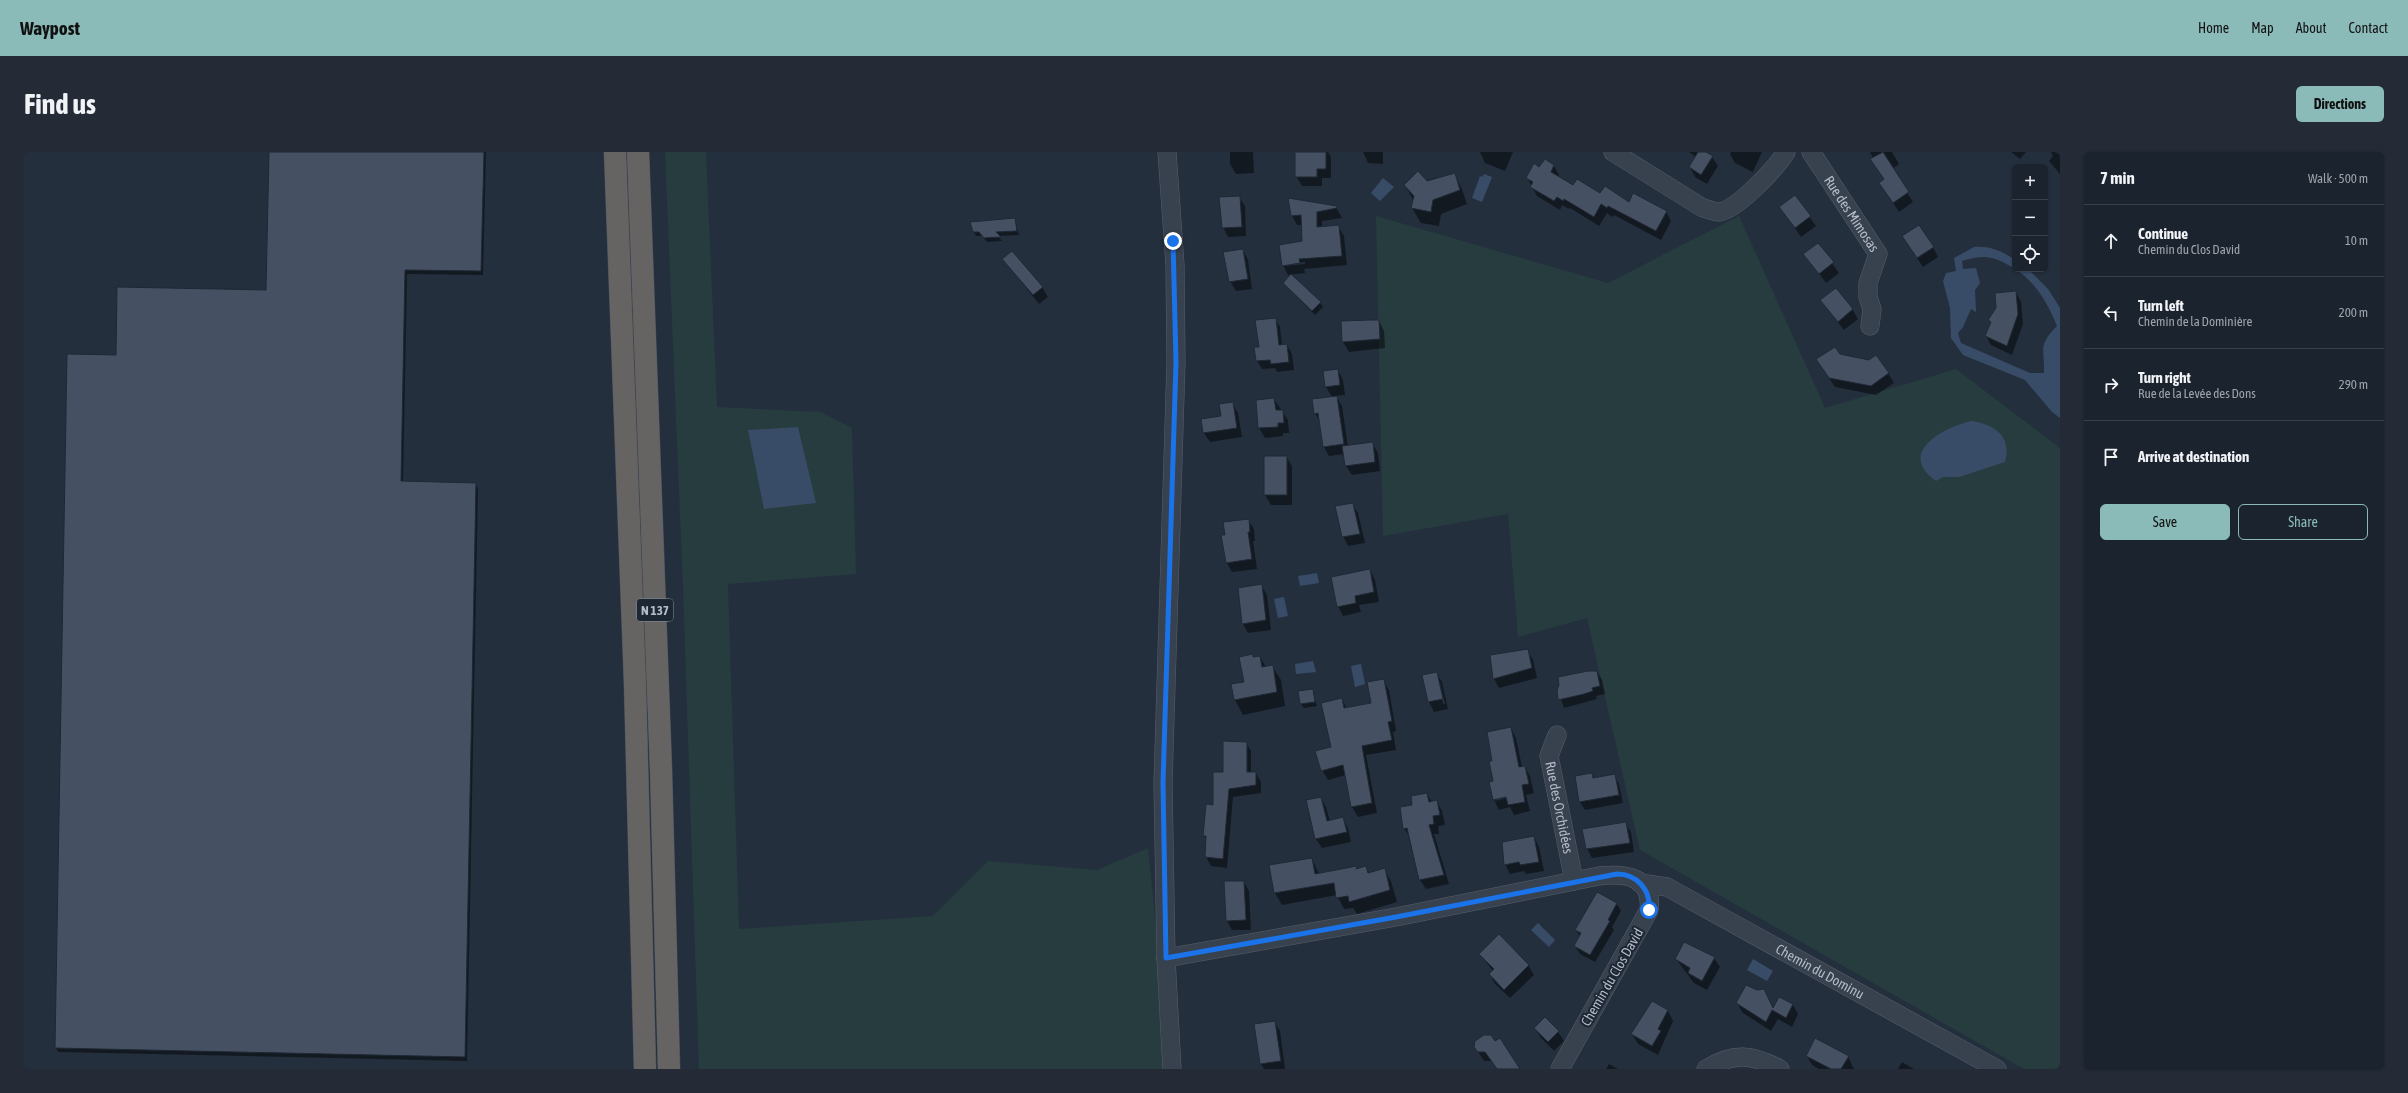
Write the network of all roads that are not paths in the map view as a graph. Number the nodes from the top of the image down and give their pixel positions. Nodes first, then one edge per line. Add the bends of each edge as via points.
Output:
1 (615, 152) edge
2 (638, 152) edge
3 (1167, 152) edge
4 (1613, 152) edge
5 (1786, 152) edge
6 (1811, 152) edge
7 (1870, 326) dead end
8 (1557, 735) dead end
9 (1574, 881) junction
10 (1640, 883) junction
11 (1166, 958) junction
12 (645, 1069) edge
13 (669, 1069) edge
14 (1172, 1069) edge
15 (1560, 1069) edge
16 (1706, 1069) edge
17 (1780, 1069) edge
18 (1997, 1069) edge

1 - 12 highway, N 137 via 634,668
2 - 13 highway, N 137 via 661,770
3 - 11 street via 1175,265 1176,362 1163,783
4 - 5 street via 1703,208 1719,212 1733,205 1765,179
6 - 7 street, Rue des Mimosas via 1878,254 1868,283 1868,297 1872,309
8 - 9 street, Rue des Orchidées via 1549,756
9 - 10 street, Chemin du Dominu via 1624,874
9 - 11 street, Chemin du Dominu via 1388,919
10 - 15 street, Chemin du Clos David via 1650,903 1646,919
10 - 18 street, Chemin du Dominu via 1667,887
11 - 14 street
16 - 17 street via 1723,1060 1752,1056

